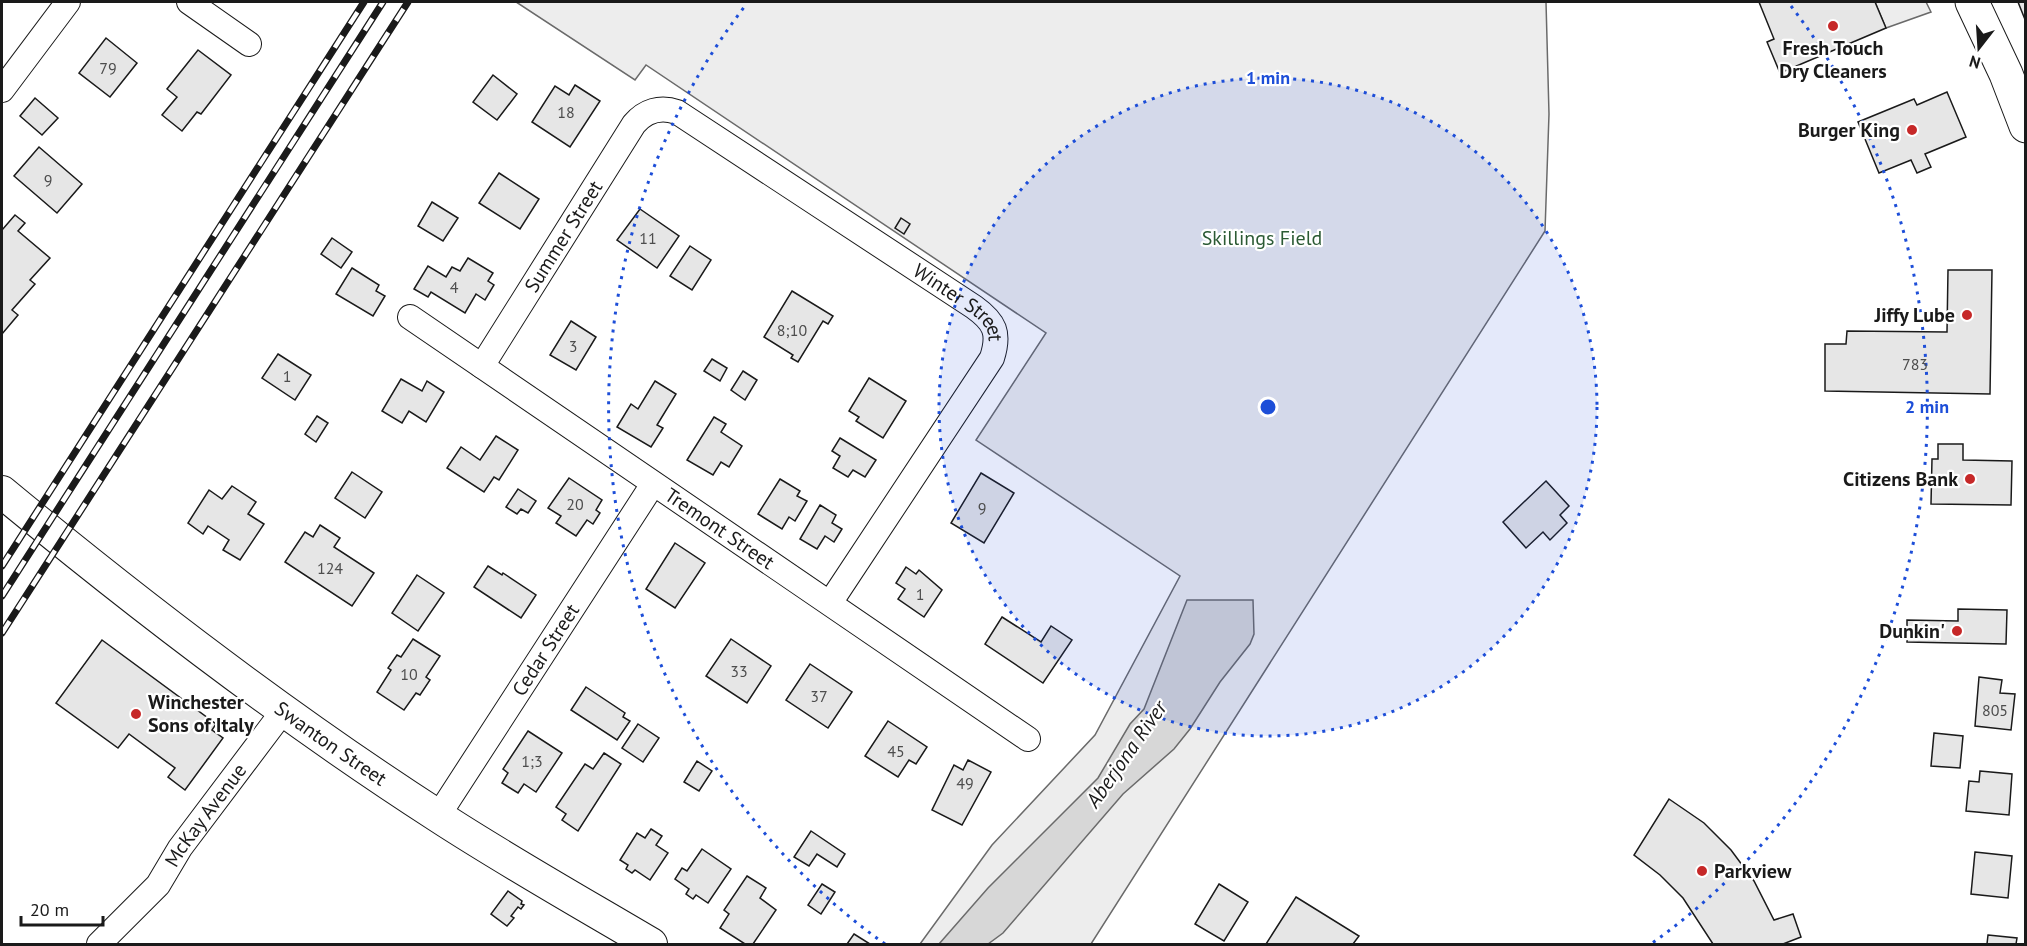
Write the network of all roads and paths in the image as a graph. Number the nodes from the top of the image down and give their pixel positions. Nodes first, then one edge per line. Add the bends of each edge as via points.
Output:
1 (68, 2) edge
2 (189, 2) edge
3 (1972, 2) edge
4 (249, 44) dead end
5 (2, 90) edge
6 (651, 111) joint
7 (2025, 126) edge
8 (410, 317) dead end
9 (482, 366) junction
10 (653, 484) junction
11 (2, 492) edge
12 (830, 603) junction
13 (284, 710) junction
14 (1029, 739) dead end
15 (438, 816) junction
16 (99, 945) edge
17 (651, 945) edge

1 - 5 street
2 - 4 street
3 - 7 main road via 2007,74
6 - 9 street, Summer Street via 634,124
6 - 12 street, Winter Street via 677,112 974,307 995,328 997,342 987,366
8 - 9 street, Tremont Street
9 - 10 street, Tremont Street
10 - 12 street, Tremont Street
10 - 15 street, Cedar Street
11 - 13 street, Swanton Street via 202,651
12 - 14 street, Tremont Street
13 - 15 street, Swanton Street
13 - 16 street, McKay Avenue via 180,848 158,885
15 - 17 street, Swanton Street

